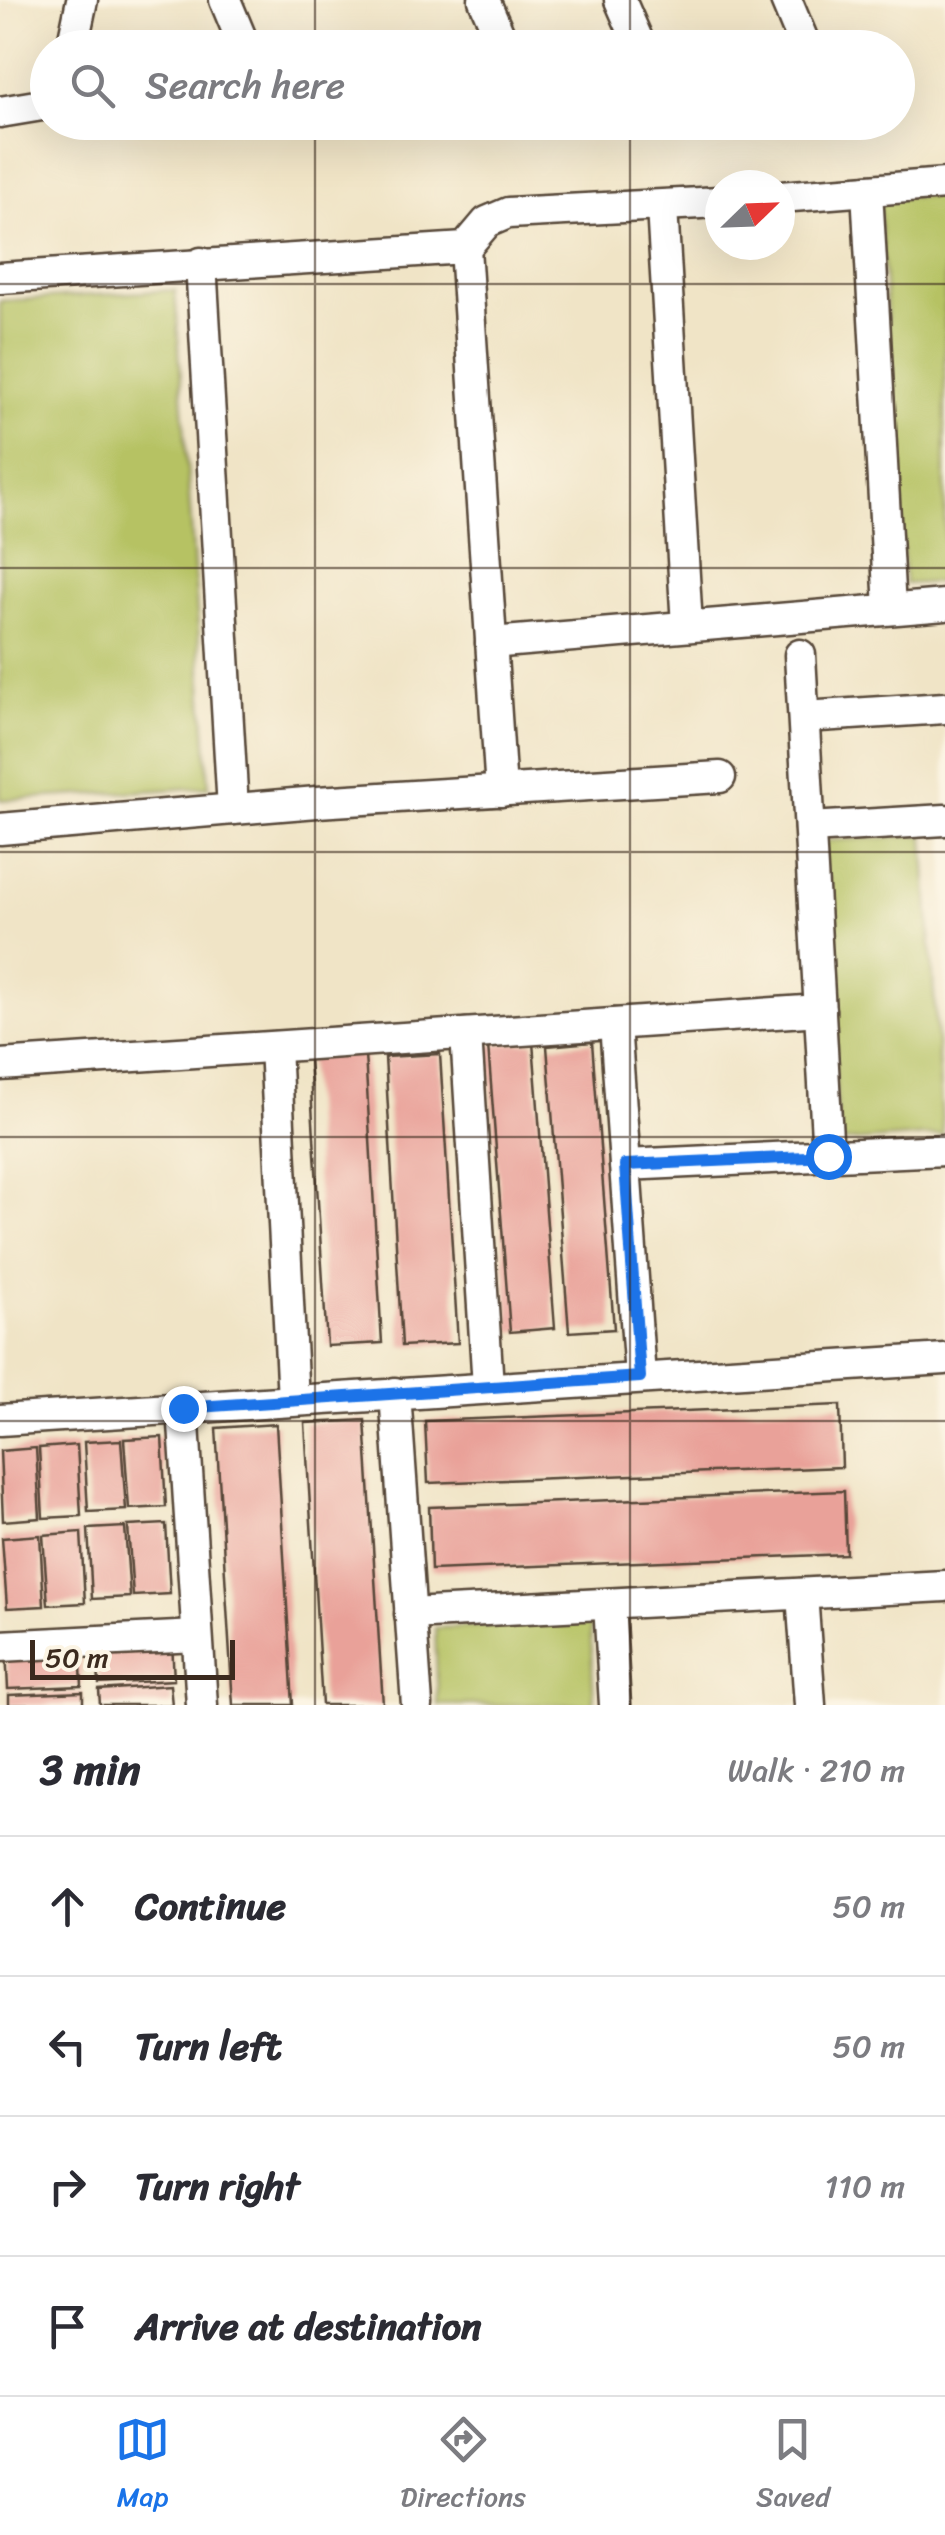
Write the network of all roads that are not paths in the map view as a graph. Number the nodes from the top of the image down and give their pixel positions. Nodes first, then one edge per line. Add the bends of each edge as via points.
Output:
1 (82, 0) edge
2 (225, 0) edge
3 (484, 0) edge
4 (620, 0) edge
5 (786, 0) edge
6 (76, 30) edge
7 (238, 30) edge
8 (498, 30) edge
9 (633, 30) edge
10 (798, 30) edge
11 (30, 107) edge
12 (0, 112) edge
13 (945, 184) edge
14 (868, 190) junction
15 (795, 197) edge
16 (705, 203) edge
17 (662, 207) junction
18 (464, 248) junction
19 (201, 263) junction
20 (0, 278) edge
21 (945, 605) edge
22 (890, 610) junction
23 (687, 626) junction
24 (491, 643) junction
25 (800, 655) dead end
26 (945, 708) edge
27 (804, 717) junction
28 (720, 777) dead end
29 (501, 790) junction
30 (233, 809) junction
31 (944, 820) edge
32 (810, 828) junction
33 (0, 829) edge
34 (945, 847) edge
35 (820, 1010) junction
36 (616, 1024) junction
37 (466, 1034) junction
38 (276, 1047) junction
39 (0, 1066) edge
40 (945, 1150) edge
41 (828, 1156) junction
42 (625, 1165) junction
43 (945, 1359) edge
44 (640, 1377) junction
45 (488, 1386) junction
46 (395, 1393) junction
47 (294, 1400) junction
48 (183, 1408) junction
49 (0, 1420) edge
50 (945, 1586) edge
51 (802, 1594) junction
52 (609, 1604) junction
53 (410, 1614) junction
54 (197, 1636) junction
55 (0, 1646) edge
56 (202, 1705) edge
57 (416, 1705) edge
58 (616, 1705) edge
59 (810, 1705) edge

1 - 6 street
2 - 7 street
3 - 8 street
4 - 9 street
5 - 10 street
11 - 12 street
13 - 14 street
14 - 15 street
14 - 22 street
16 - 17 street
17 - 18 street via 508,213 487,222
17 - 23 street
18 - 19 street
18 - 24 street
19 - 20 street
19 - 30 street
21 - 22 street
22 - 23 street
23 - 24 street
24 - 29 street
25 - 27 street
26 - 27 street
27 - 32 street
28 - 29 street
29 - 30 street
30 - 33 street
31 - 32 street
31 - 34 street
32 - 35 street
35 - 36 street
35 - 41 street
36 - 37 street
36 - 42 street
37 - 38 street
37 - 45 street
38 - 39 street
38 - 47 street
40 - 41 street
41 - 42 street
42 - 44 street
43 - 44 street
44 - 45 street
45 - 46 street
46 - 47 street
46 - 53 street
47 - 48 street
48 - 49 street
48 - 54 street
50 - 51 street
51 - 52 street
51 - 59 street
52 - 53 street
52 - 58 street
53 - 57 street
54 - 55 street
54 - 56 street

